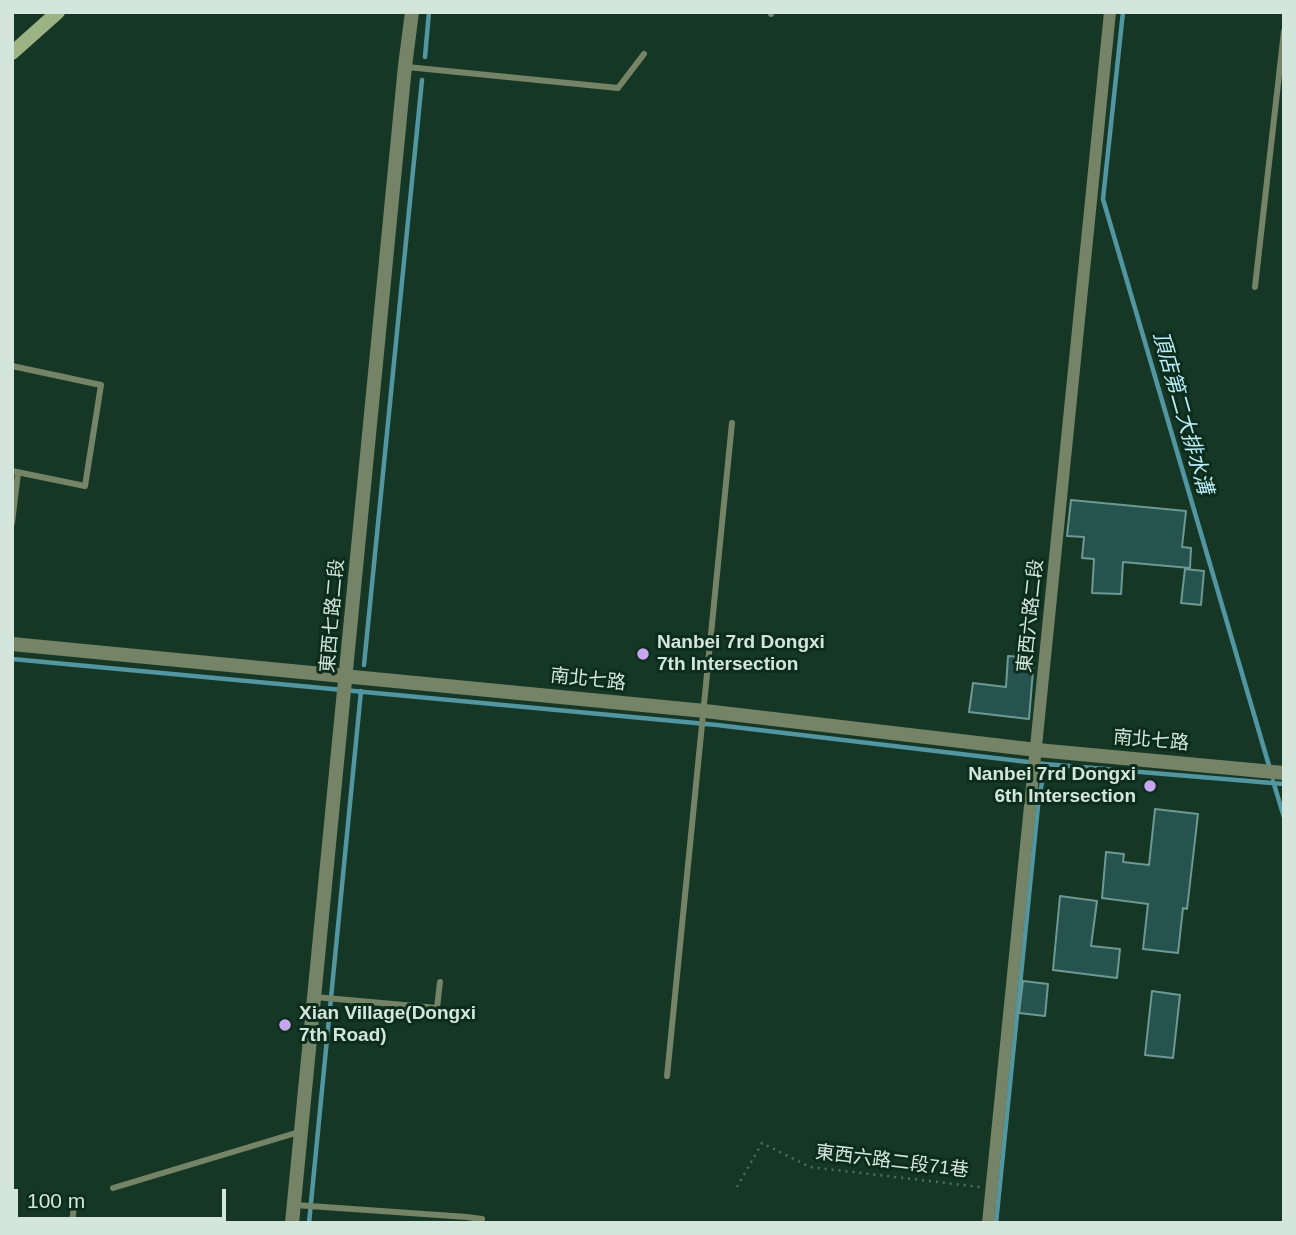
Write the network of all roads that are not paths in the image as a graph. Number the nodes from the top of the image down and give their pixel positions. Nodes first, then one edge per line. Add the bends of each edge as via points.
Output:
1 (58, 12) edge
2 (412, 12) edge
3 (1110, 12) edge
4 (1284, 31) edge
5 (12, 53) edge
6 (644, 54) dead end
7 (405, 66) junction
8 (1255, 287) dead end
9 (12, 366) edge
10 (732, 423) dead end
11 (15, 472) edge
12 (12, 523) edge
13 (12, 644) edge
14 (346, 676) junction
15 (705, 711) junction
16 (1037, 750) junction
17 (1284, 773) edge
18 (440, 982) dead end
19 (314, 997) junction
20 (667, 1076) dead end
21 (301, 1132) junction
22 (113, 1188) dead end
23 (294, 1205) junction
24 (74, 1206) dead end
25 (72, 1223) edge
26 (292, 1223) edge
27 (481, 1223) edge
28 (988, 1223) edge

1 - 5 main road
2 - 7 street, 東西七路二段
3 - 16 street, 東西六路二段
4 - 8 lane
6 - 7 lane via 618,88
7 - 14 street, 東西七路二段
9 - 11 lane via 102,385 85,486
10 - 15 lane
11 - 12 lane
13 - 14 street, 南北七路
14 - 15 street, 南北七路
14 - 19 street, 東西七路二段
15 - 16 street, 南北七路
15 - 20 lane
16 - 17 street, 南北七路
16 - 28 street, 東西六路二段
18 - 19 lane via 437,1008
19 - 21 street, 東西七路二段
21 - 22 lane
21 - 23 street, 東西七路二段
23 - 26 street, 東西七路二段
23 - 27 lane via 467,1217 482,1219
24 - 25 lane

